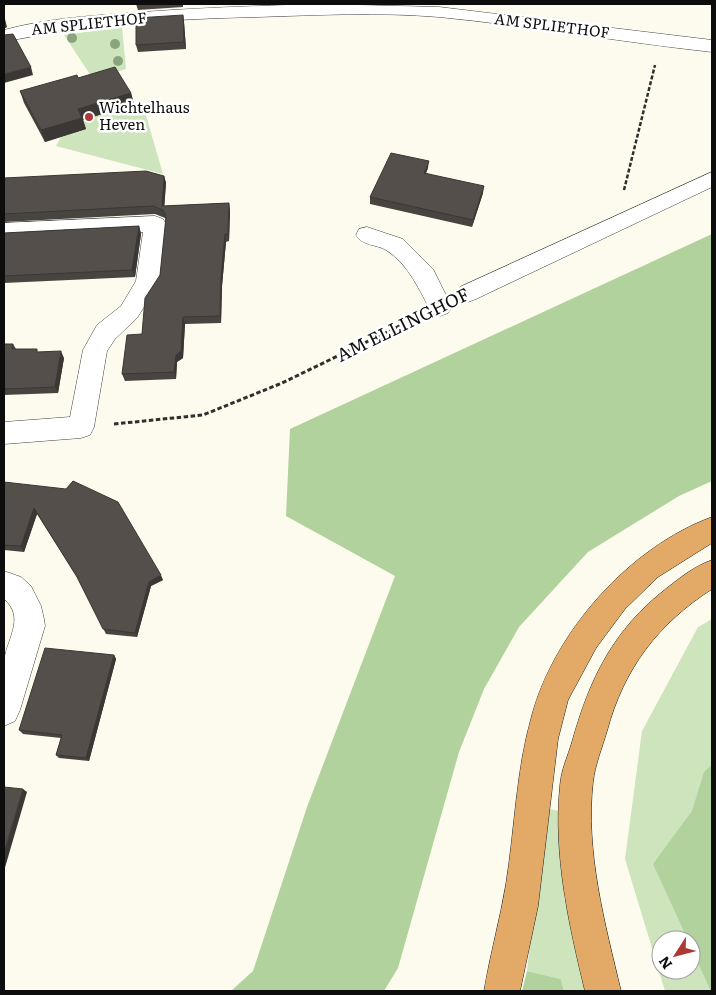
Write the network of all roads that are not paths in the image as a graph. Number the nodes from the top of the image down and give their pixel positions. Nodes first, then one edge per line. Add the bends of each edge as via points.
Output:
1 (4, 36) edge
2 (712, 46) edge
3 (712, 179) edge
4 (4, 231) edge
5 (367, 235) dead end
6 (468, 293) dead end
7 (440, 307) road end
8 (4, 433) edge
9 (712, 529) edge
10 (712, 573) edge
11 (4, 584) edge
12 (4, 710) edge
13 (502, 991) edge
14 (602, 991) edge

1 - 2 street, AM SPLIETHOF via 100,21 199,13 356,8 439,12
3 - 6 street, AM ELLINGHOF
4 - 8 street via 155,224 148,282 129,312 106,332 95,350 81,427
5 - 7 street via 395,246 413,263 425,275
9 - 13 highway via 643,569 612,599 590,627 564,676 547,714 532,802 520,906
10 - 14 highway via 688,588 649,622 614,670 596,712 576,787 575,842 586,918
11 - 12 street via 11,586 24,600 30,626

